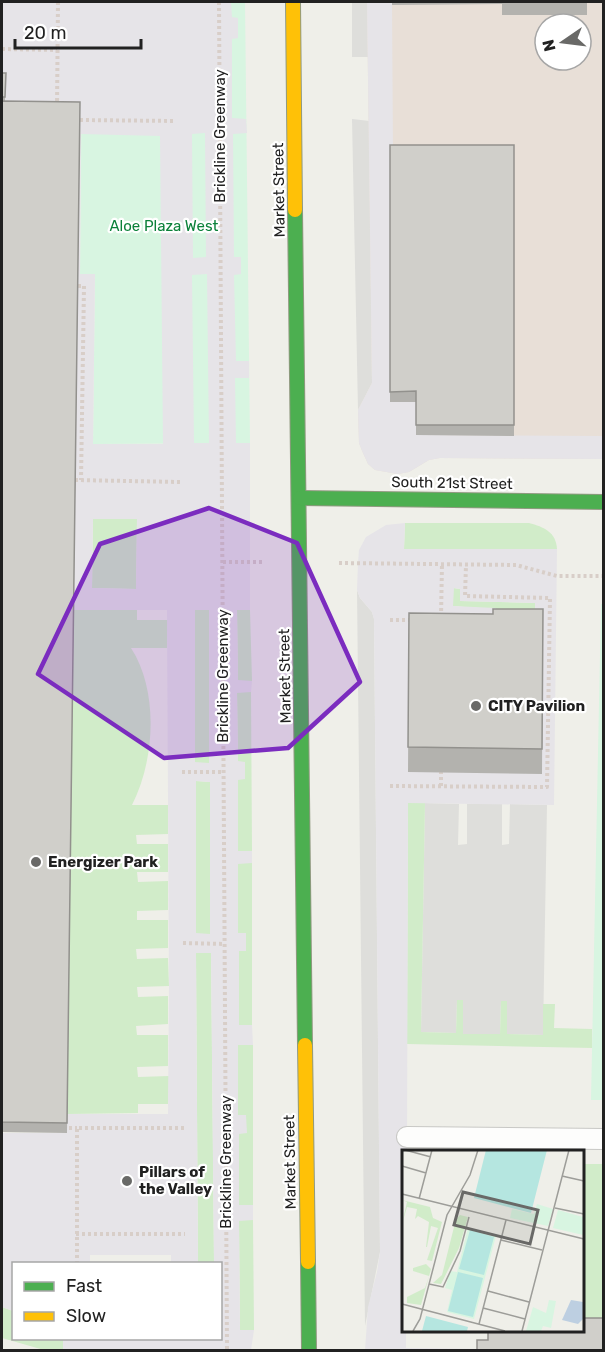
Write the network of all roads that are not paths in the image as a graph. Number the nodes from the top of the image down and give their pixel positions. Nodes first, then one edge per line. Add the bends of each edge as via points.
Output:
1 (293, 2) edge
2 (300, 498) junction
3 (603, 502) edge
4 (407, 1137) dead end
5 (603, 1139) edge
6 (309, 1350) edge

1 - 2 main road, Market Street
2 - 3 main road, South 21st Street
2 - 6 main road, Market Street
4 - 5 lane

